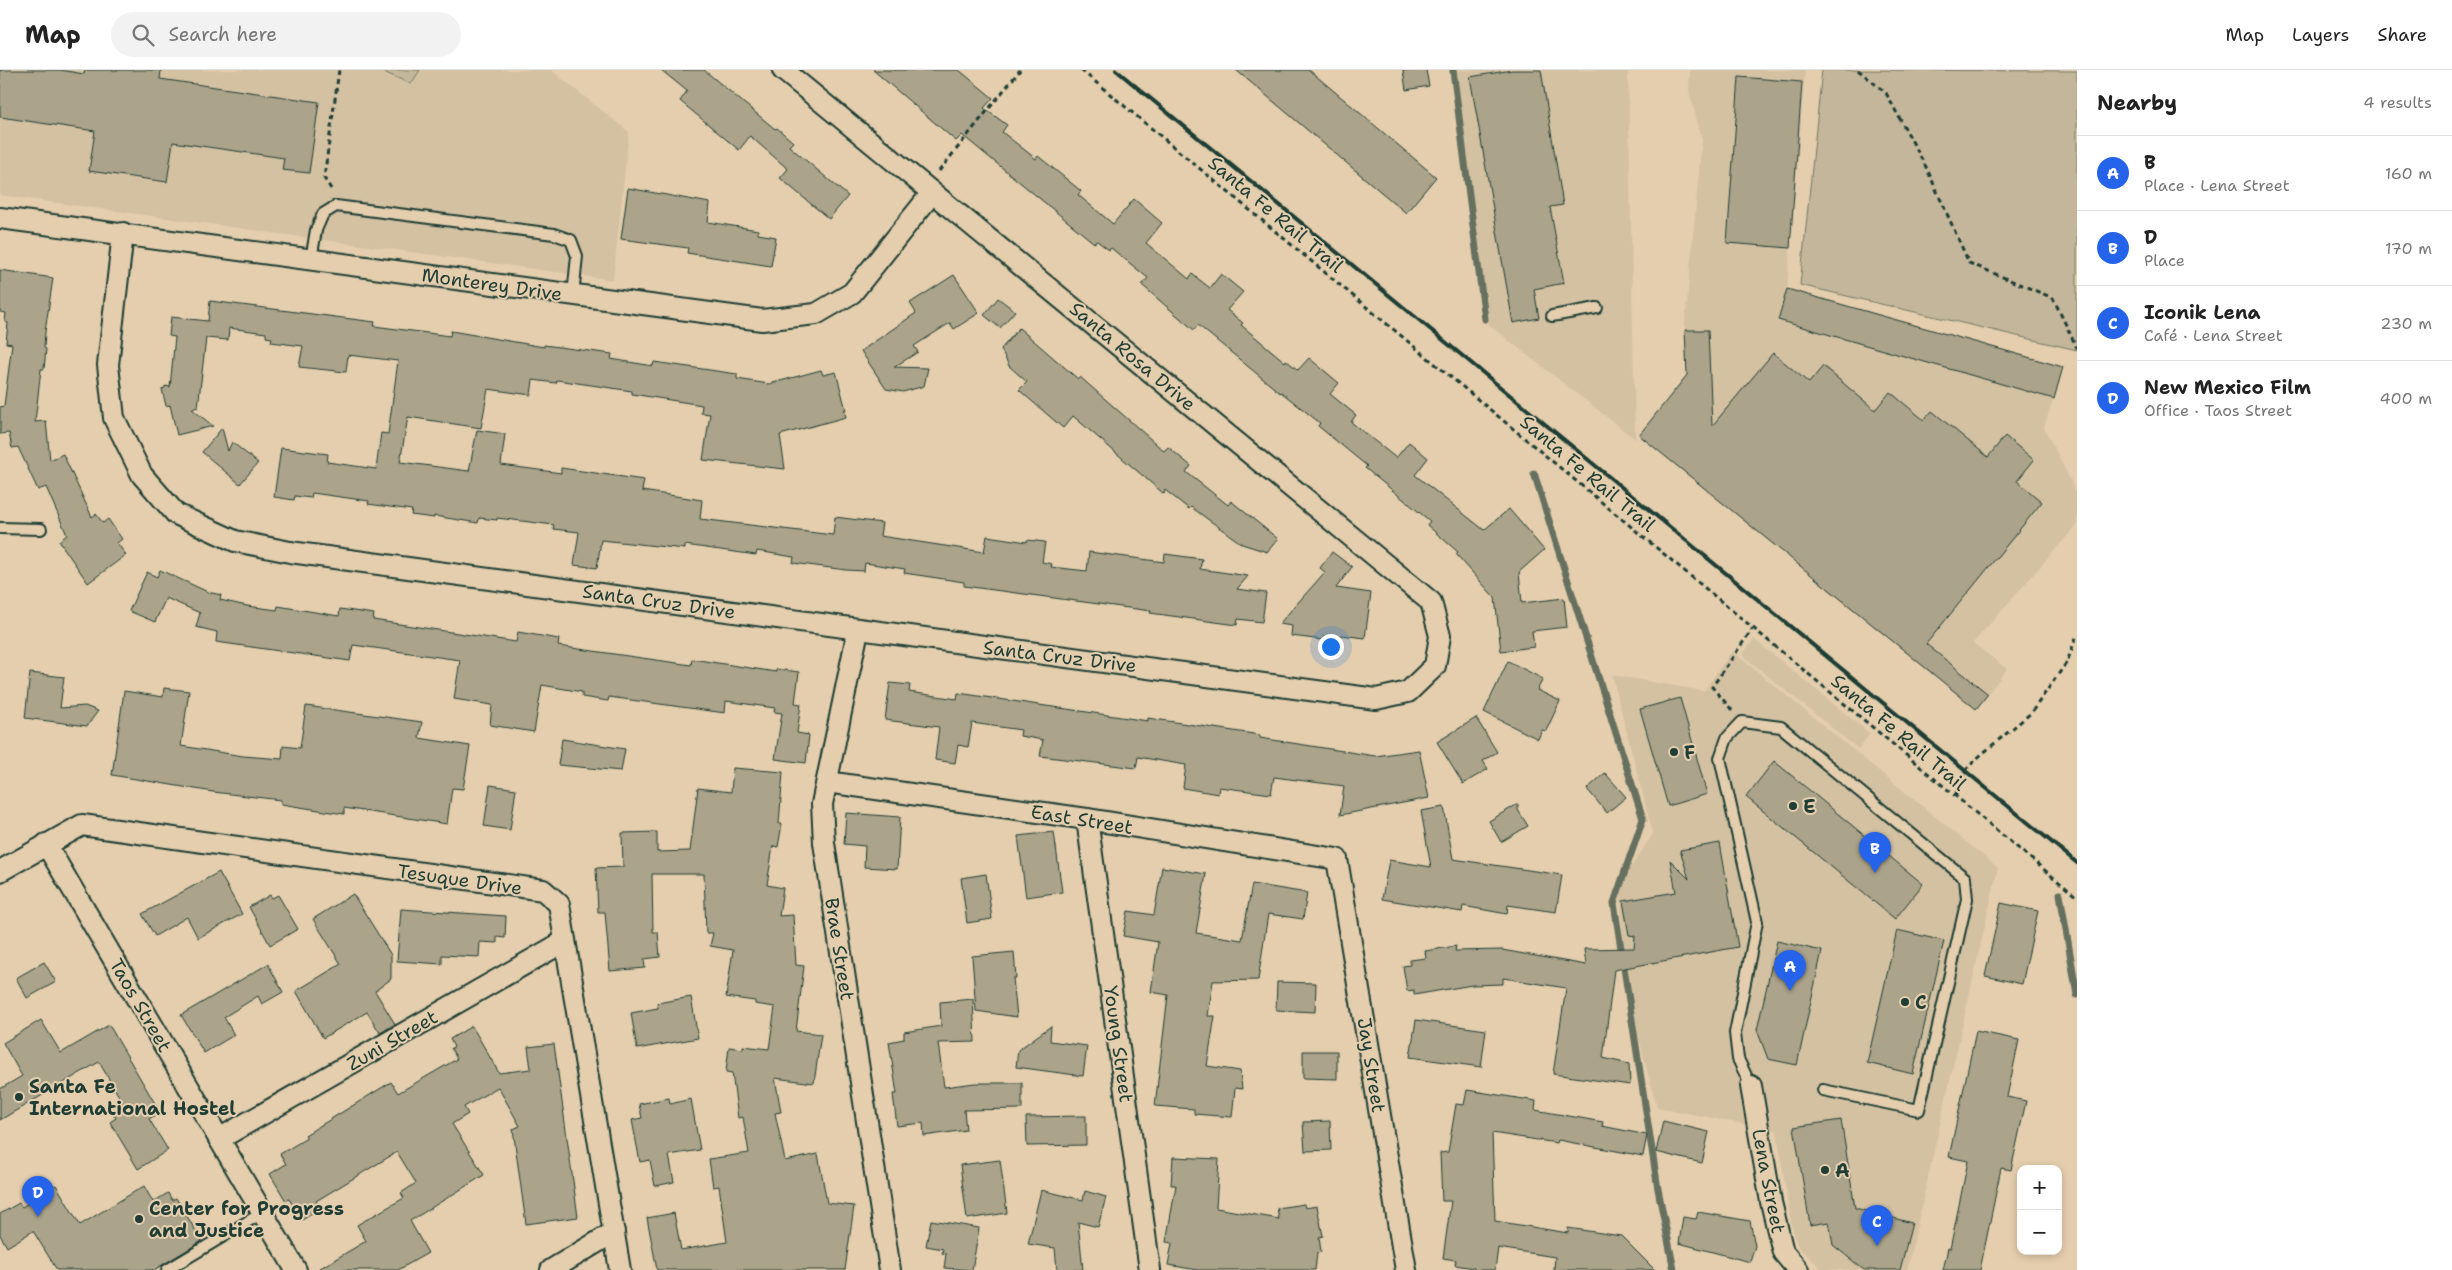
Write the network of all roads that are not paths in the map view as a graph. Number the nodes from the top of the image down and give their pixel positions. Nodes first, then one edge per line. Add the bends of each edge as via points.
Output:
1 (783, 70) edge
2 (932, 193) junction
3 (0, 218) edge
4 (123, 233) junction
5 (311, 260) junction
6 (573, 295) junction
7 (1597, 308) dead end
8 (1552, 316) dead end
9 (0, 528) edge
10 (41, 529) dead end
11 (858, 630) junction
12 (1435, 666) joint
13 (827, 782) junction
14 (1087, 819) junction
15 (46, 844) junction
16 (1337, 859) joint
17 (0, 871) edge
18 (565, 941) junction
19 (1751, 1086) joint
20 (1823, 1090) dead end
21 (220, 1139) junction
22 (262, 1213) junction
23 (614, 1232) junction
24 (167, 1270) edge
25 (296, 1270) edge
26 (551, 1270) edge
27 (620, 1270) edge
28 (890, 1270) edge
29 (1150, 1270) edge
30 (1406, 1270) edge
31 (1798, 1270) edge

1 - 2 street, Santa Rosa Drive
2 - 6 street, Monterey Drive via 852,293 816,314 762,320
2 - 12 street, Santa Rosa Drive via 1431,602 1440,636
3 - 4 street, Monterey Drive
4 - 5 street, Monterey Drive
4 - 11 street, Santa Cruz Drive via 108,365 114,418 142,475 176,514 235,541 290,552
5 - 6 street, Monterey Drive
5 - 6 lane via 316,230 323,214 336,206 554,234 571,240 577,256
7 - 8 lane
9 - 10 lane
11 - 12 street, Santa Cruz Drive via 1376,699 1408,692
11 - 13 street, Brae Street
13 - 14 street, East Street
13 - 28 street, Brae Street via 822,804 824,843
14 - 16 street, East Street
14 - 29 street, Young Street
15 - 17 street, Tesuque Drive
15 - 18 street, Tesuque Drive via 82,825 543,890 559,904
15 - 21 street, Taos Street
16 - 30 street, Jay Street
18 - 21 street, Zuni Street
18 - 23 street, Tesuque Drive
19 - 20 lane via 1738,1059 1735,1033 1757,922 1720,758 1726,738 1742,722 1781,727 1965,878 1967,898 1919,1110
19 - 31 street, Lena Street via 1783,1252
21 - 22 street, Taos Street
22 - 24 lane
22 - 25 street, Taos Street
23 - 26 street
23 - 27 street, Tesuque Drive

